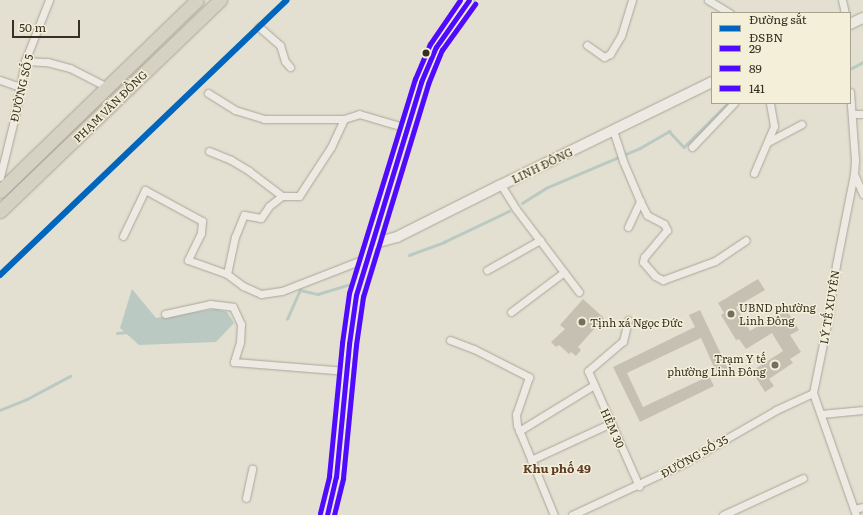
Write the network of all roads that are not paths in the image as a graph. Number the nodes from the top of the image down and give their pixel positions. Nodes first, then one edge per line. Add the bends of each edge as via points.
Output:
1 (49, 0) edge
2 (197, 0) edge
3 (220, 0) edge
4 (469, 0) edge
5 (632, 0) edge
6 (708, 0) edge
7 (842, 0) edge
8 (728, 12) edge
9 (845, 12) edge
10 (863, 18) edge
11 (851, 24) edge
12 (259, 26) dead end
13 (587, 45) dead end
14 (25, 61) junction
15 (290, 67) dead end
16 (0, 80) edge
17 (711, 82) edge
18 (20, 87) junction
19 (107, 87) junction
20 (208, 93) dead end
21 (851, 103) edge
22 (733, 104) edge
23 (770, 104) edge
24 (852, 114) junction
25 (863, 114) edge
26 (344, 119) junction
27 (802, 124) dead end
28 (407, 128) junction
29 (613, 130) junction
30 (768, 142) junction
31 (692, 147) dead end
32 (209, 151) dead end
33 (3, 154) edge
34 (754, 173) dead end
35 (854, 174) junction
36 (0, 177) edge
37 (501, 185) junction
38 (0, 191) edge
39 (863, 194) edge
40 (282, 196) junction
41 (640, 201) junction
42 (0, 211) edge
43 (628, 227) dead end
44 (123, 236) dead end
45 (540, 240) junction
46 (746, 240) dead end
47 (371, 244) junction
48 (367, 258) junction
49 (487, 270) dead end
50 (564, 272) junction
51 (227, 274) junction
52 (579, 292) dead end
53 (511, 312) dead end
54 (165, 314) dead end
55 (628, 320) dead end
56 (450, 340) dead end
57 (347, 371) junction
58 (594, 385) junction
59 (813, 393) junction
60 (863, 410) edge
61 (821, 414) junction
62 (611, 423) junction
63 (519, 431) junction
64 (531, 460) junction
65 (252, 469) dead end
66 (803, 478) dead end
67 (639, 486) junction
68 (246, 498) dead end
69 (863, 507) edge
70 (855, 512) edge
71 (327, 515) edge
72 (554, 515) edge
73 (572, 515) edge
74 (723, 515) edge

1 - 14 street, ĐƯỜNG SỐ 5
2 - 19 highway, PHẠM VĂN ĐỒNG
3 - 42 highway, PHẠM VĂN ĐỒNG
4 - 28 main road via 436,47 421,82
5 - 13 street via 621,36 610,54 604,57
6 - 8 street
7 - 9 street
10 - 11 main road
12 - 15 street via 280,45 285,62
14 - 18 street, ĐƯỜNG SỐ 5
14 - 19 street via 47,62 70,68
16 - 18 street
17 - 29 main road, LINH ĐÔNG
18 - 33 street, ĐƯỜNG SỐ 5
19 - 38 highway, PHẠM VĂN ĐỒNG
20 - 26 street via 235,110 264,118
21 - 24 street, LÝ TẾ XUYÊN
22 - 31 street
23 - 30 street via 774,126
24 - 25 street
24 - 35 street, LÝ TẾ XUYÊN
26 - 28 street via 359,114
26 - 40 street via 331,146 299,196
27 - 30 street
28 - 47 main road
29 - 37 main road, LINH ĐÔNG
29 - 41 street
30 - 34 street
32 - 40 street via 249,171
33 - 36 street, ĐƯỜNG SỐ 5
35 - 39 street
35 - 59 street, LÝ TẾ XUYÊN via 836,265 828,324
37 - 45 street
37 - 47 main road, LINH ĐÔNG via 397,237
40 - 51 street via 269,206 261,218 244,215 235,237
41 - 43 street
41 - 46 street via 647,215 664,224 667,230 644,257 643,262 655,276 663,280 715,261
44 - 51 street via 145,190 202,221 201,233 188,260
45 - 49 street
45 - 50 street
47 - 48 main road
48 - 51 street via 282,291 262,294 243,286
48 - 57 main road via 356,295
50 - 52 street
50 - 53 street
54 - 57 street via 210,304 233,307 241,324 240,342 234,362
55 - 58 street, HẺM 30 via 623,341 588,371
56 - 63 street via 474,349 529,378 516,414
57 - 71 main road via 336,477
58 - 62 street, HẺM 30
58 - 63 street
59 - 61 street
59 - 67 street, ĐƯỜNG SỐ 35 via 776,410
60 - 61 street
61 - 70 street
62 - 64 street
62 - 67 street, HẺM 30
63 - 64 street
64 - 72 street
65 - 68 street
66 - 74 street
67 - 73 street, ĐƯỜNG SỐ 35
69 - 70 street

